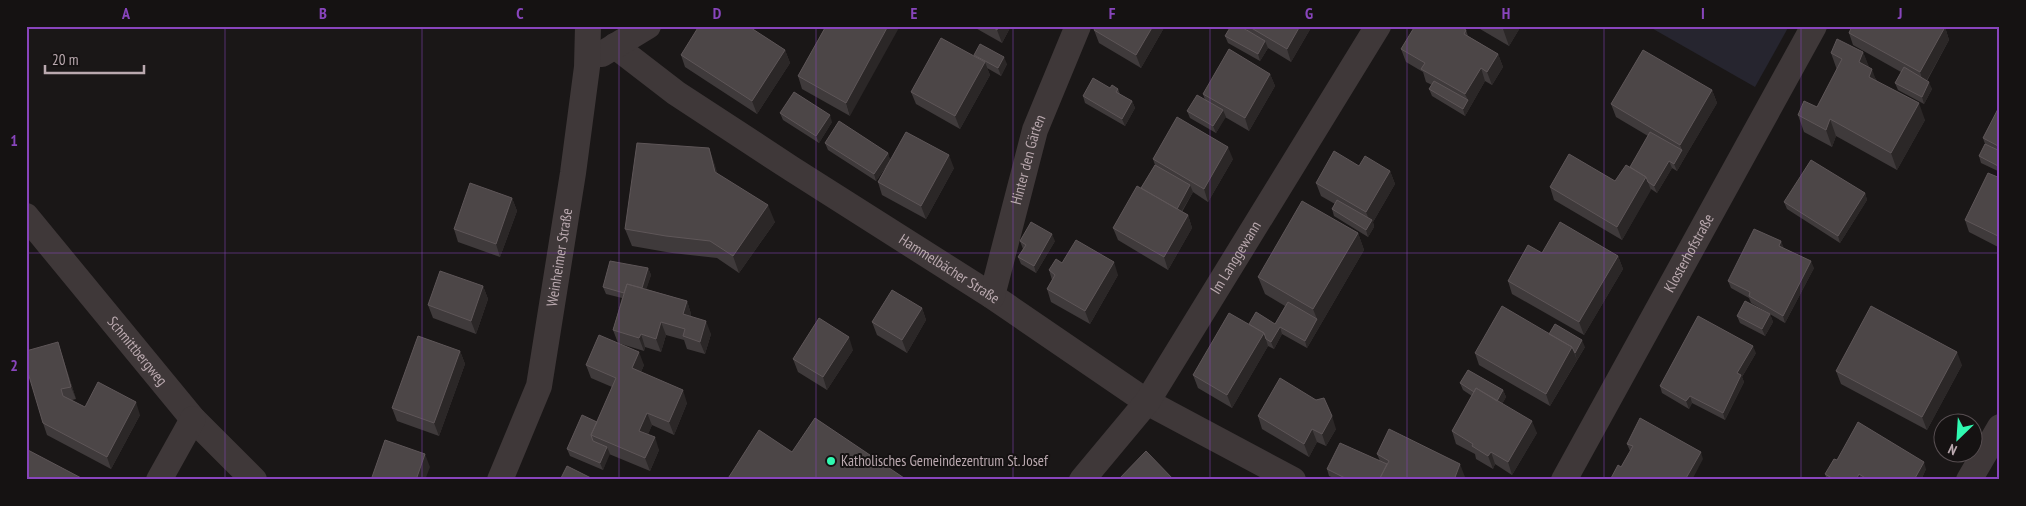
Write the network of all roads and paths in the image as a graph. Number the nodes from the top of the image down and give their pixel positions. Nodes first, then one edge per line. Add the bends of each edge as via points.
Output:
1 (588, 26) edge
2 (648, 26) edge
3 (1078, 26) edge
4 (1378, 26) edge
5 (1814, 26) edge
6 (615, 46) junction
7 (587, 67) junction
8 (26, 216) edge
9 (992, 296) junction
10 (1147, 402) junction
11 (193, 419) junction
12 (2000, 427) edge
13 (160, 480) edge
14 (254, 480) edge
15 (500, 480) edge
16 (1082, 480) edge
17 (1293, 480) edge
18 (1564, 480) edge
19 (1969, 480) edge

1 - 7 street, Weinheimer Straße
2 - 6 street
3 - 9 street, Hinter den Gärten via 1035,130
4 - 10 street, Im Langgewann
5 - 18 street, Klosterhofstraße
6 - 7 street
6 - 9 street, Hammelbächer Straße via 676,93
7 - 15 street, Weinheimer Straße via 539,386
8 - 11 street, Schmittbergweg
9 - 10 street, Hammelbächer Straße
10 - 16 street, Im Langgewann
10 - 17 street, Hammelbächer Straße
11 - 13 street
11 - 14 street, Schmittbergweg
12 - 19 street

